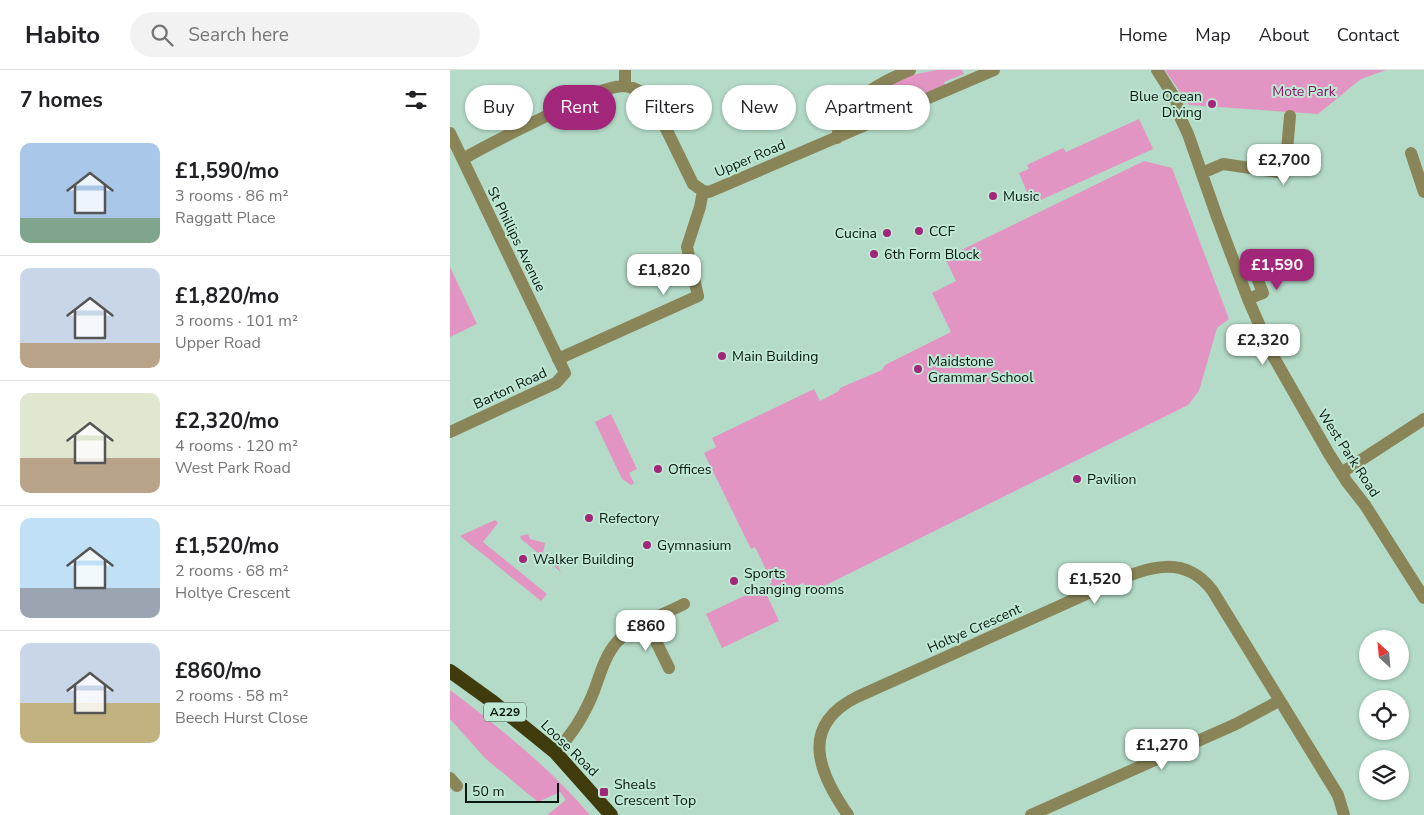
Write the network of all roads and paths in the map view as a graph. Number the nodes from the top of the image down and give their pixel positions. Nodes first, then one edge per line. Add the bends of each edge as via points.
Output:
1 (625, 70) edge
2 (910, 70) edge
3 (1157, 70) edge
4 (987, 71) edge
5 (625, 86) junction
6 (1290, 116) dead end
7 (450, 133) edge
8 (837, 138) junction
9 (1411, 153) dead end
10 (463, 159) junction
11 (1202, 173) junction
12 (703, 191) junction
13 (1424, 192) edge
14 (1251, 263) dead end
15 (1248, 299) junction
16 (558, 359) junction
17 (1424, 419) edge
18 (450, 432) edge
19 (1341, 473) junction
20 (1424, 598) edge
21 (684, 604) dead end
22 (647, 623) junction
23 (669, 668) dead end
24 (451, 671) edge
25 (1279, 701) junction
26 (555, 752) junction
27 (612, 815) edge
28 (848, 815) edge
29 (1031, 815) edge
30 (1344, 815) edge

1 - 5 street
2 - 8 street via 889,78 864,94 842,120
3 - 11 street, West Park Road via 1176,100
4 - 8 street, Upper Road
5 - 10 street via 601,91
5 - 12 street, Upper Road via 651,98 693,184
6 - 11 street via 1285,173 1223,164
7 - 10 street, St Phillips Avenue
8 - 12 street, Upper Road via 722,187
9 - 13 street
10 - 16 street, St Phillips Avenue
11 - 15 street, West Park Road
12 - 16 street, Upper Road via 687,247 698,296
14 - 15 street via 1263,293
15 - 19 street, West Park Road via 1273,356
16 - 18 street, Barton Road via 565,373 556,383
17 - 19 street
19 - 20 street, West Park Road
21 - 22 street
22 - 23 street
22 - 26 street via 616,643 606,659 586,710 567,741
24 - 26 highway, Loose Road / A229
25 - 28 street, Holtye Crescent via 1208,584 1175,567 1144,570 839,707 823,727 819,753 829,784
25 - 29 street via 1236,724
25 - 30 street, Holtye Crescent via 1338,795
26 - 27 highway, Loose Road / A229

